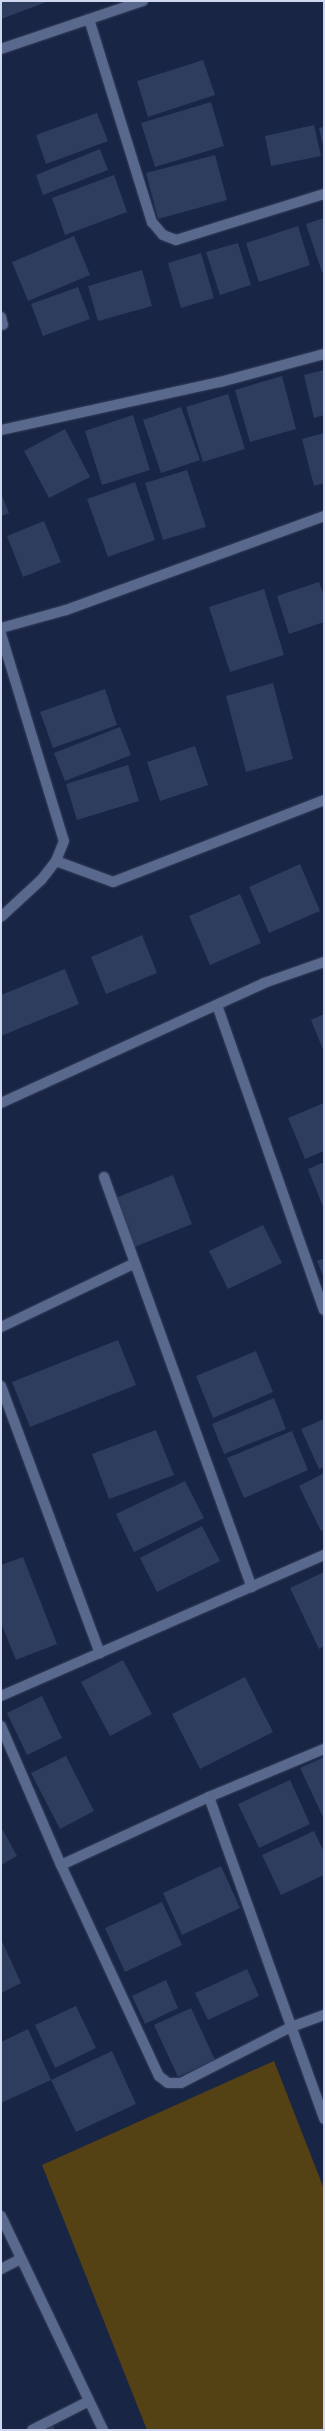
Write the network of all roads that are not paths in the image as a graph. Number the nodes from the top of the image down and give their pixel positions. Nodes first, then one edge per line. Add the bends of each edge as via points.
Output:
1 (143, 1) edge
2 (89, 19) junction
3 (1, 49) edge
4 (324, 194) edge
5 (324, 354) edge
6 (1, 430) edge
7 (324, 516) edge
8 (1, 628) edge
9 (1, 634) edge
10 (324, 800) edge
11 (56, 861) junction
12 (1, 917) edge
13 (324, 962) edge
14 (217, 1005) junction
15 (1, 1103) edge
16 (104, 1177) dead end
17 (135, 1263) junction
18 (324, 1310) edge
19 (1, 1327) edge
20 (1, 1386) edge
21 (324, 1555) edge
22 (252, 1587) junction
23 (100, 1653) junction
24 (1, 1696) edge
25 (1, 1726) edge
26 (324, 1749) edge
27 (209, 1797) junction
28 (61, 1865) junction
29 (324, 2015) edge
30 (291, 2027) junction
31 (324, 2120) edge
32 (1, 2216) edge
33 (21, 2259) junction
34 (1, 2269) edge
35 (89, 2401) junction
36 (32, 2430) edge
37 (103, 2430) edge

1 - 2 street
2 - 3 street
2 - 4 street via 152,222 163,235 176,240
5 - 6 street via 220,382
7 - 8 street via 66,610
9 - 11 street via 64,841
10 - 11 street via 113,882
11 - 12 street via 41,880
13 - 14 street via 264,983
14 - 15 street
14 - 18 street
16 - 17 street
17 - 19 street
17 - 22 street
20 - 23 street
21 - 22 street
22 - 23 street
23 - 24 street
25 - 28 street
26 - 27 street
27 - 28 street
27 - 30 street
28 - 30 street via 159,2076 168,2083 181,2083
29 - 30 street
30 - 31 street
32 - 33 street
33 - 34 street
33 - 35 street
35 - 36 street
35 - 37 street

